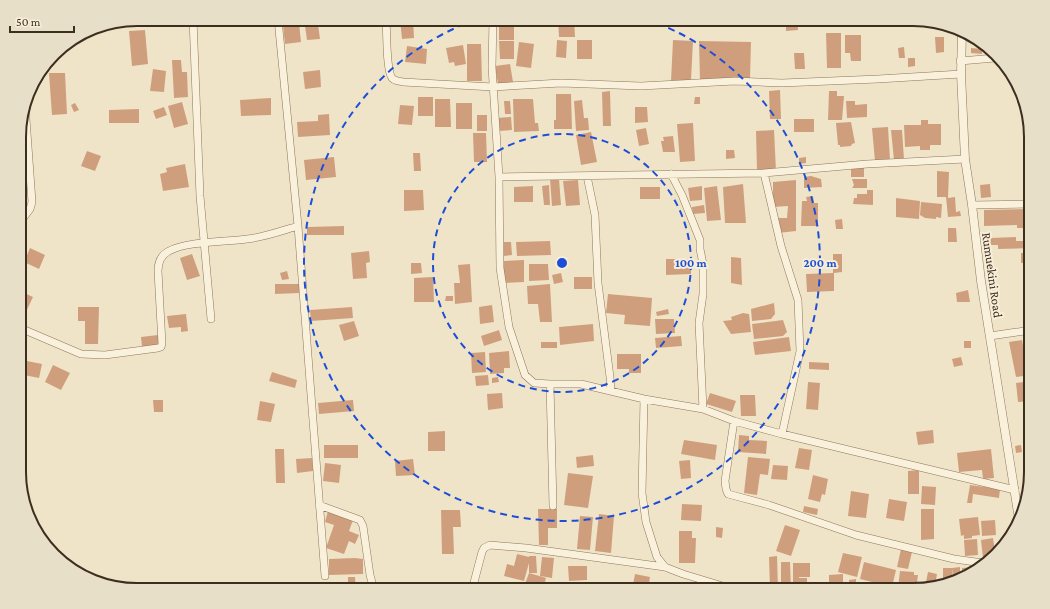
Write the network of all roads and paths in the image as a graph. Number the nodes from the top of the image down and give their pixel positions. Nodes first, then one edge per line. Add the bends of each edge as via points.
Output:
1 (193, 26) edge
2 (279, 26) edge
3 (386, 26) edge
4 (493, 26) edge
5 (962, 38) edge
6 (990, 58) edge
7 (960, 61) junction
8 (961, 74) junction
9 (493, 87) junction
10 (27, 128) edge
11 (965, 159) junction
12 (764, 173) junction
13 (671, 174) junction
14 (587, 176) junction
15 (499, 177) junction
16 (1024, 204) edge
17 (972, 205) junction
18 (26, 214) edge
19 (298, 226) junction
20 (203, 243) junction
21 (211, 319) dead end
22 (26, 331) edge
23 (1024, 331) edge
24 (990, 336) junction
25 (550, 384) junction
26 (611, 391) junction
27 (644, 399) junction
28 (702, 409) junction
29 (734, 421) junction
30 (782, 434) junction
31 (1014, 490) junction
32 (319, 505) junction
33 (553, 506) dead end
34 (1017, 509) edge
35 (977, 562) edge
36 (665, 567) junction
37 (325, 576) dead end
38 (372, 583) edge
39 (474, 583) edge
40 (713, 583) edge

1 - 20 street
2 - 19 street
3 - 9 street via 388,65 393,80
4 - 9 street
5 - 7 street, Rumuekini Road
6 - 7 street
7 - 8 street, Rumuekini Road
8 - 9 street via 782,83 735,81 641,86 561,83
8 - 11 street, Rumuekini Road
9 - 15 street
10 - 18 street via 32,202
11 - 12 street
11 - 17 street, Rumuekini Road
12 - 13 street
12 - 30 street via 781,246 798,300 800,351
13 - 14 street
13 - 28 street via 700,240 703,294 699,323
14 - 15 street
14 - 26 street via 595,215 599,287
15 - 25 street via 500,268 510,327 525,375 534,383
16 - 17 street
17 - 24 street, Rumuekini Road
19 - 20 street via 248,239
19 - 32 street
20 - 21 street
20 - 22 street via 170,250 163,255 158,264 161,347 104,355 81,354
23 - 24 street
24 - 31 street, Rumuekini Road
25 - 26 street via 581,384
25 - 33 street
26 - 27 street
27 - 28 street
27 - 36 street via 642,493 646,522 657,556
28 - 29 street
29 - 30 street
29 - 35 street via 725,481 728,494 769,505 856,535
30 - 31 street
31 - 34 street, Rumuekini Road
32 - 37 street
32 - 38 street via 360,520
36 - 39 street via 490,545 482,552
36 - 40 street

